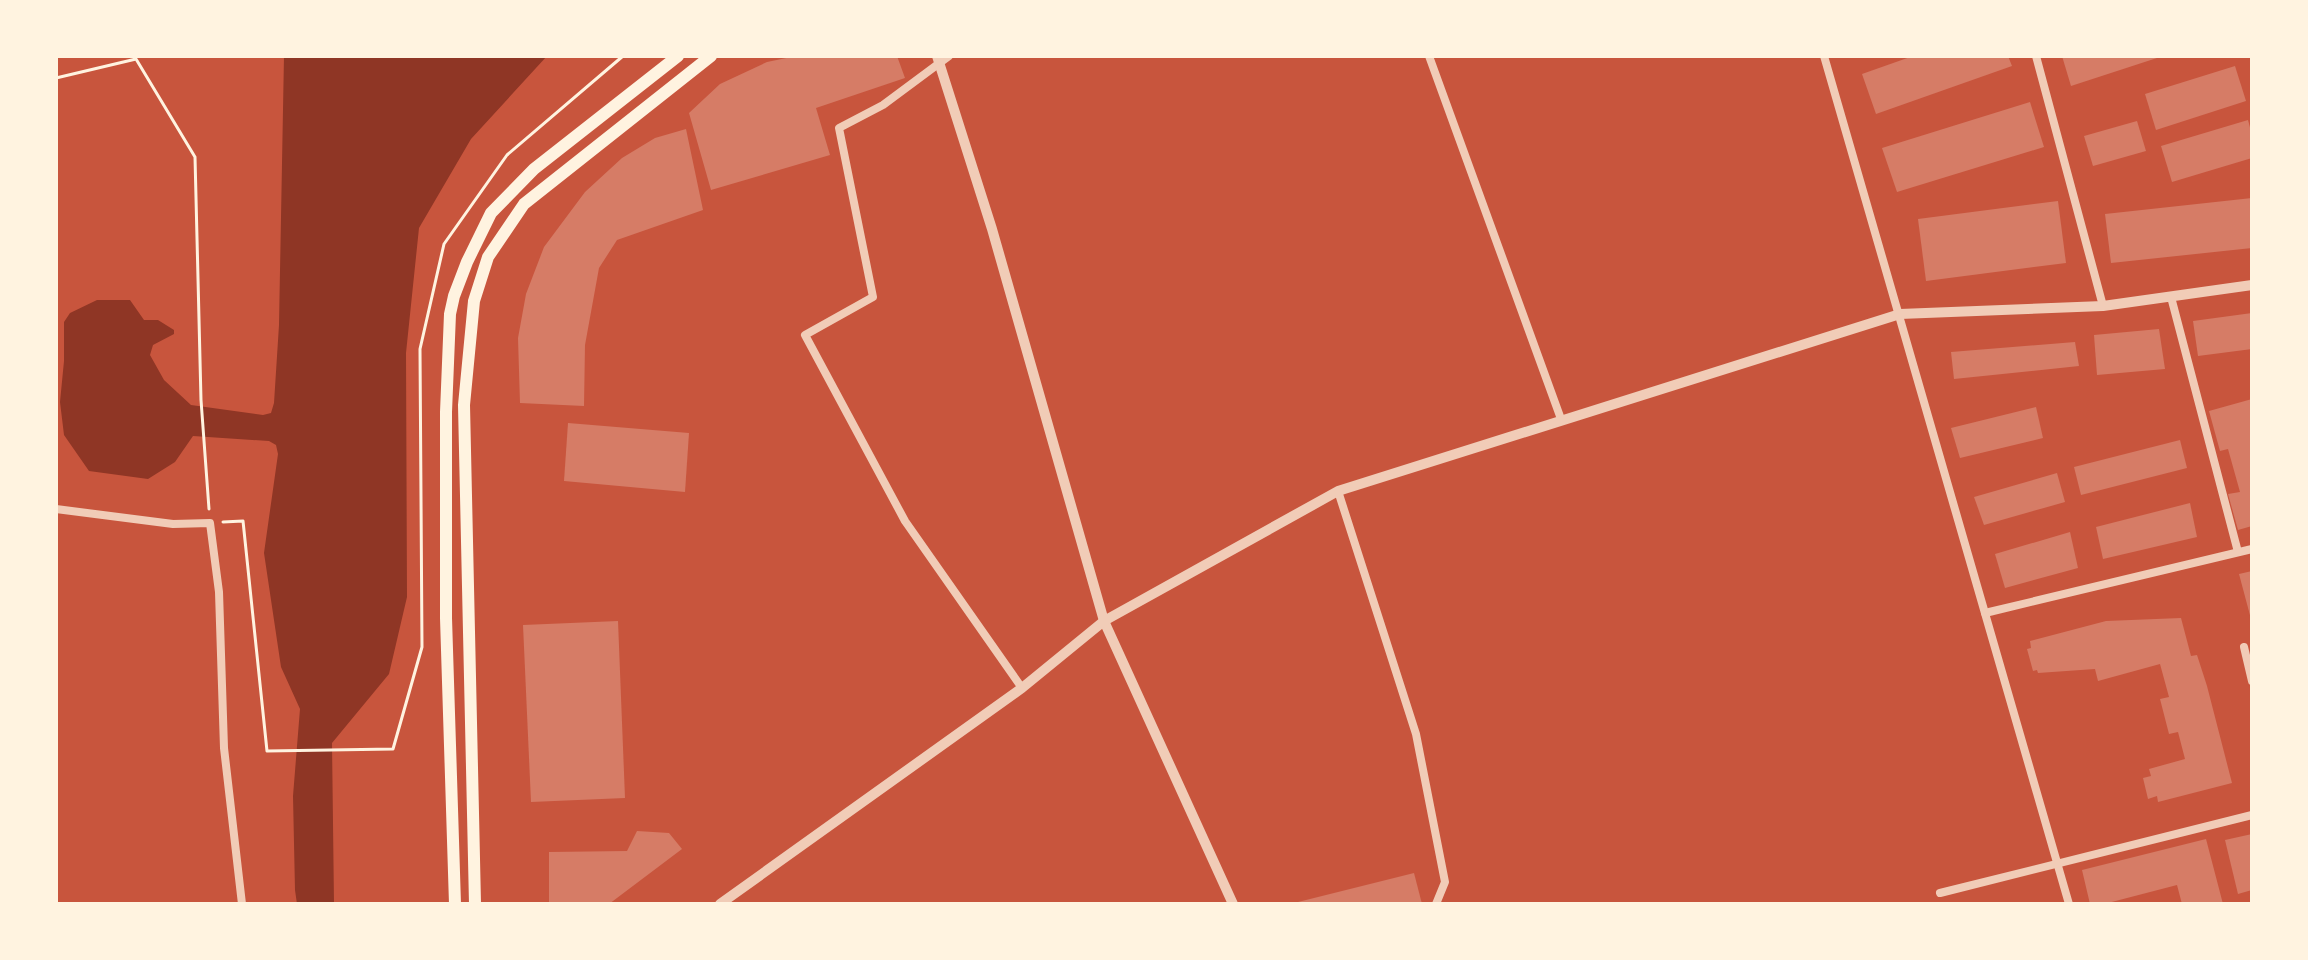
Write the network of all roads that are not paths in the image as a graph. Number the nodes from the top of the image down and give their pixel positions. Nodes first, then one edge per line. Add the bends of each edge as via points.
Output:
1 (678, 56) edge
2 (711, 56) edge
3 (949, 56) edge
4 (1429, 56) edge
5 (1824, 56) edge
6 (2036, 56) edge
7 (938, 60) edge
8 (2252, 285) edge
9 (2171, 297) junction
10 (2103, 306) junction
11 (1900, 314) junction
12 (1561, 419) junction
13 (1338, 491) junction
14 (56, 509) edge
15 (2252, 549) edge
16 (2238, 552) junction
17 (1985, 613) junction
18 (1104, 621) junction
19 (2244, 647) dead end
20 (2252, 681) edge
21 (1022, 688) junction
22 (2252, 815) edge
23 (2056, 864) junction
24 (1940, 893) dead end
25 (242, 904) edge
26 (455, 904) edge
27 (475, 904) edge
28 (720, 904) edge
29 (1233, 904) edge
30 (1436, 904) edge
31 (2069, 904) edge

1 - 26 main road via 534,169 491,213 454,296 446,412 446,618
2 - 27 main road via 524,204 488,257 474,301 464,405
3 - 7 street
4 - 12 street
5 - 11 street
6 - 10 street
7 - 18 street
7 - 21 street via 883,105 839,128 873,297 805,335 905,521
8 - 9 street
9 - 10 street
9 - 16 street
10 - 11 street
11 - 12 street
11 - 17 street
12 - 13 street
13 - 18 street
13 - 30 street via 1416,734 1445,882
14 - 25 street via 173,524 210,523 219,592 224,748
15 - 16 street
16 - 17 street
17 - 23 street
18 - 21 street
18 - 29 street
19 - 20 street
21 - 28 street
22 - 23 street
23 - 24 street
23 - 31 street

